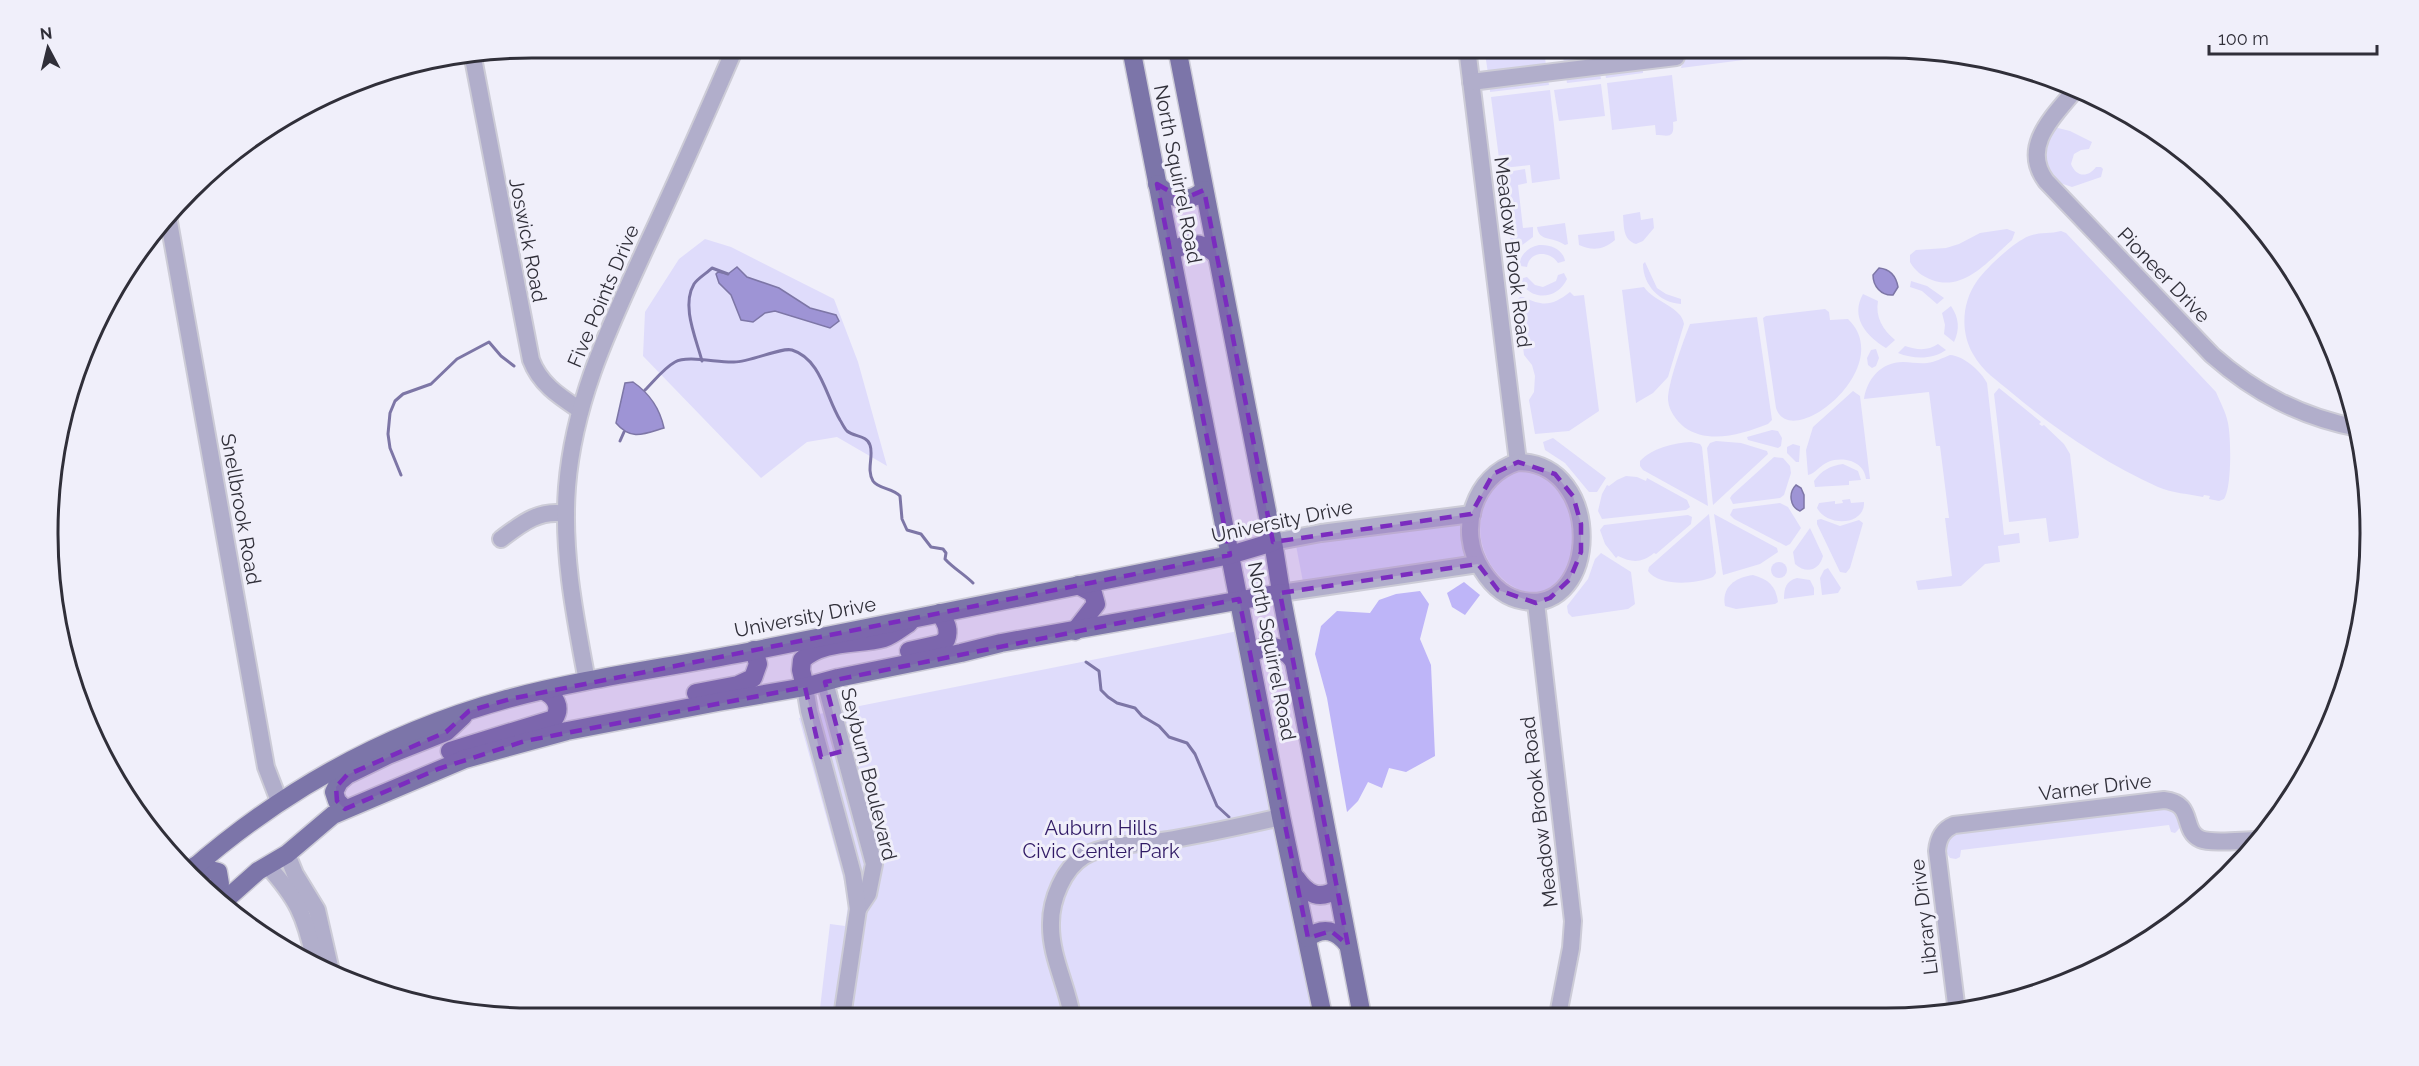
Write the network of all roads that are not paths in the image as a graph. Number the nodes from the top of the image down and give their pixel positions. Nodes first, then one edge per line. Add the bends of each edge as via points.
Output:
1 (730, 58) edge
2 (1133, 58) edge
3 (1179, 58) edge
4 (1470, 58) edge
5 (1668, 58) edge
6 (474, 63) edge
7 (1471, 82) junction
8 (2071, 96) edge
9 (1157, 184) junction
10 (1204, 190) junction
11 (170, 228) edge
12 (1171, 252) junction
13 (1217, 255) junction
14 (580, 410) junction
15 (2348, 425) edge
16 (1518, 462) junction
17 (566, 514) junction
18 (1472, 514) junction
19 (501, 539) dead end
20 (1274, 542) junction
21 (1230, 555) junction
22 (1478, 564) junction
23 (1078, 585) junction
24 (1281, 593) junction
25 (1239, 599) junction
26 (1536, 603) junction
27 (940, 613) junction
28 (915, 618) junction
29 (1075, 631) junction
30 (754, 650) junction
31 (1250, 655) junction
32 (1293, 660) junction
33 (831, 680) junction
34 (587, 681) junction
35 (805, 687) junction
36 (544, 691) junction
37 (469, 711) junction
38 (640, 717) junction
39 (843, 751) junction
40 (821, 757) junction
41 (408, 782) junction
42 (279, 801) junction
43 (345, 809) junction
44 (1281, 817) junction
45 (1954, 825) joint
46 (2248, 840) edge
47 (287, 854) junction
48 (268, 866) junction
49 (195, 867) edge
50 (198, 870) edge
51 (1296, 878) junction
52 (218, 888) edge
53 (1337, 889) junction
54 (229, 897) edge
55 (858, 909) junction
56 (1308, 938) junction
57 (1348, 945) junction
58 (313, 953) edge
59 (329, 961) edge
60 (1955, 1002) edge
61 (843, 1008) edge
62 (1070, 1008) edge
63 (1321, 1008) edge
64 (1360, 1008) edge
65 (1559, 1008) edge

1 - 14 street, Five Points Drive via 604,339
2 - 9 main road, North Squirrel Road
3 - 10 main road, North Squirrel Road
4 - 7 street, Meadow Brook Road
5 - 7 street
6 - 14 street, Joswick Road via 531,360 550,389
7 - 16 street, Meadow Brook Road
8 - 15 street, Pioneer Drive via 2038,142 2035,156 2046,181 2234,375 2297,411
9 - 10 main road via 1168,194 1183,199
9 - 12 main road, North Squirrel Road
10 - 13 main road, North Squirrel Road
11 - 42 street, Snellbrook Road via 266,767
12 - 13 main road via 1196,243
12 - 21 main road, North Squirrel Road
13 - 20 main road, North Squirrel Road
14 - 17 street, Five Points Drive via 569,465
16 - 18 street via 1492,474 1483,485
16 - 26 street via 1543,466 1555,474 1573,496 1581,524 1581,552 1570,579 1550,598
17 - 19 street via 537,515
17 - 34 street, Five Points Drive via 569,576
18 - 20 street, University Drive
18 - 22 street via 1472,540
20 - 21 main road, University Drive
20 - 24 main road, North Squirrel Road
21 - 23 main road, University Drive
21 - 25 main road, North Squirrel Road
22 - 24 street
22 - 26 street via 1498,590 1509,597
23 - 27 main road, University Drive
23 - 29 main road via 1093,593 1096,604
24 - 25 main road
24 - 32 main road, North Squirrel Road
25 - 29 main road
25 - 31 main road, North Squirrel Road
26 - 65 street, Meadow Brook Road via 1573,921
27 - 28 main road, University Drive
27 - 33 main road via 948,633 940,644 868,659
28 - 30 main road, University Drive
28 - 35 main road via 886,637 809,653 802,660
29 - 33 main road
30 - 34 main road, University Drive
30 - 38 main road via 758,664 753,678 738,685 679,697
31 - 32 main road via 1262,647 1275,646
31 - 44 main road, North Squirrel Road
32 - 53 main road, North Squirrel Road
33 - 35 main road
33 - 39 street, Seyburn Boulevard
34 - 36 main road, University Drive
35 - 38 main road
35 - 40 street, Seyburn Boulevard
36 - 37 main road, University Drive
36 - 41 main road via 556,703 558,712 554,719 446,752
37 - 42 main road, University Drive via 375,747
37 - 43 main road via 446,732 347,775 334,792
38 - 41 main road via 525,741
39 - 40 street
39 - 55 street, Seyburn Boulevard via 874,864 868,894
40 - 55 street, Seyburn Boulevard via 853,874
41 - 43 main road
42 - 49 main road, University Drive
43 - 47 main road
44 - 51 main road, North Squirrel Road
44 - 62 street via 1102,851 1075,863 1057,893 1051,920 1053,948
45 - 46 street, Varner Drive via 2164,800 2181,806 2199,838
45 - 60 street, Library Drive via 1943,832 1937,851
47 - 48 main road
47 - 59 street via 317,910
48 - 54 main road
48 - 58 street via 299,907
50 - 52 main road via 218,872
51 - 53 main road via 1315,896
51 - 56 main road, North Squirrel Road
53 - 57 main road, North Squirrel Road
55 - 61 street, Seyburn Boulevard
56 - 57 main road via 1331,931
56 - 63 main road, North Squirrel Road
57 - 64 main road, North Squirrel Road

